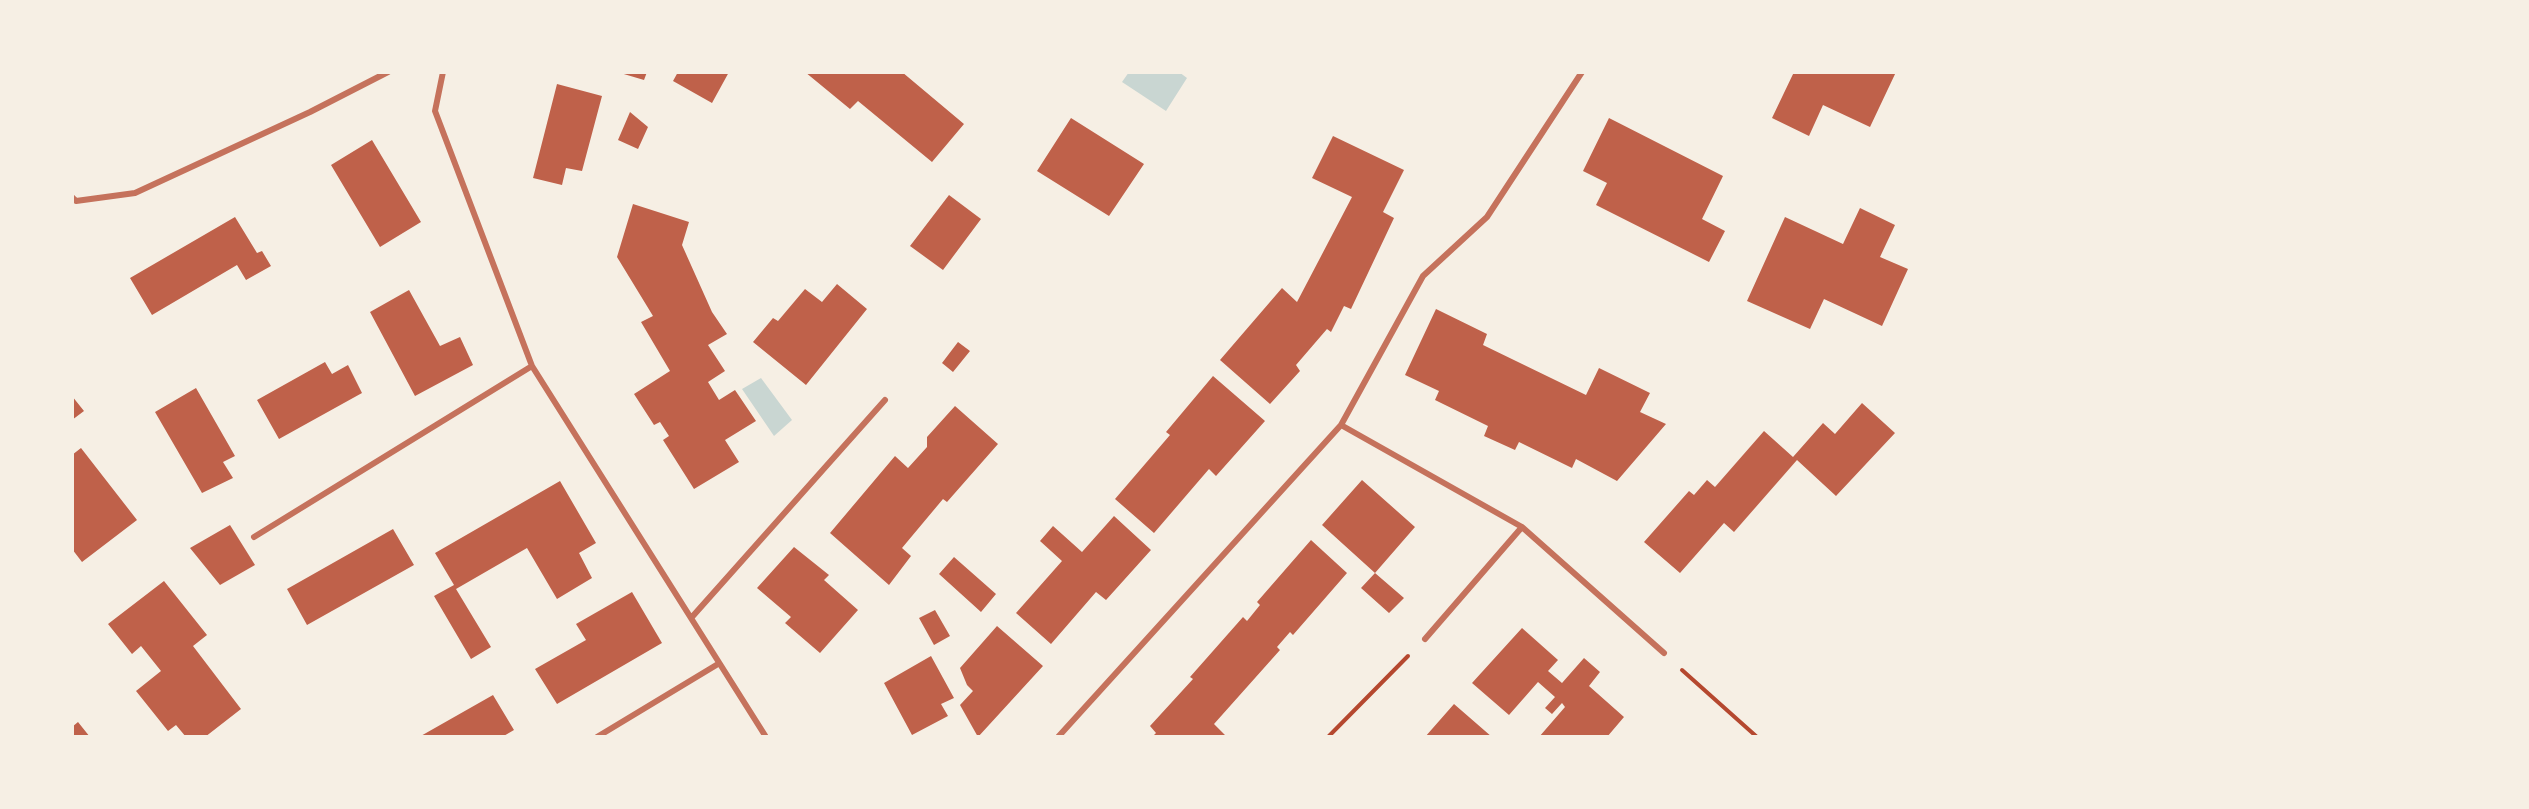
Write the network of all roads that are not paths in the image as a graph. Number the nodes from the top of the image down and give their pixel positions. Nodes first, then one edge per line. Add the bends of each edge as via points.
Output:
1 (388, 72) edge
2 (443, 72) edge
3 (1582, 72) edge
4 (72, 197) edge
5 (532, 366) junction
6 (885, 400) dead end
7 (1341, 425) junction
8 (1522, 527) junction
9 (254, 537) dead end
10 (692, 617) junction
11 (1425, 639) road end
12 (1664, 653) road end
13 (718, 664) junction
14 (597, 737) edge
15 (766, 737) edge
16 (1058, 737) edge

1 - 4 street via 135,193 76,201
2 - 5 street via 435,111
3 - 7 street via 1487,218 1423,276
5 - 9 street
5 - 10 street
6 - 10 street
7 - 8 street
7 - 16 street
8 - 11 street
8 - 12 street
10 - 13 street
13 - 14 street
13 - 15 street

